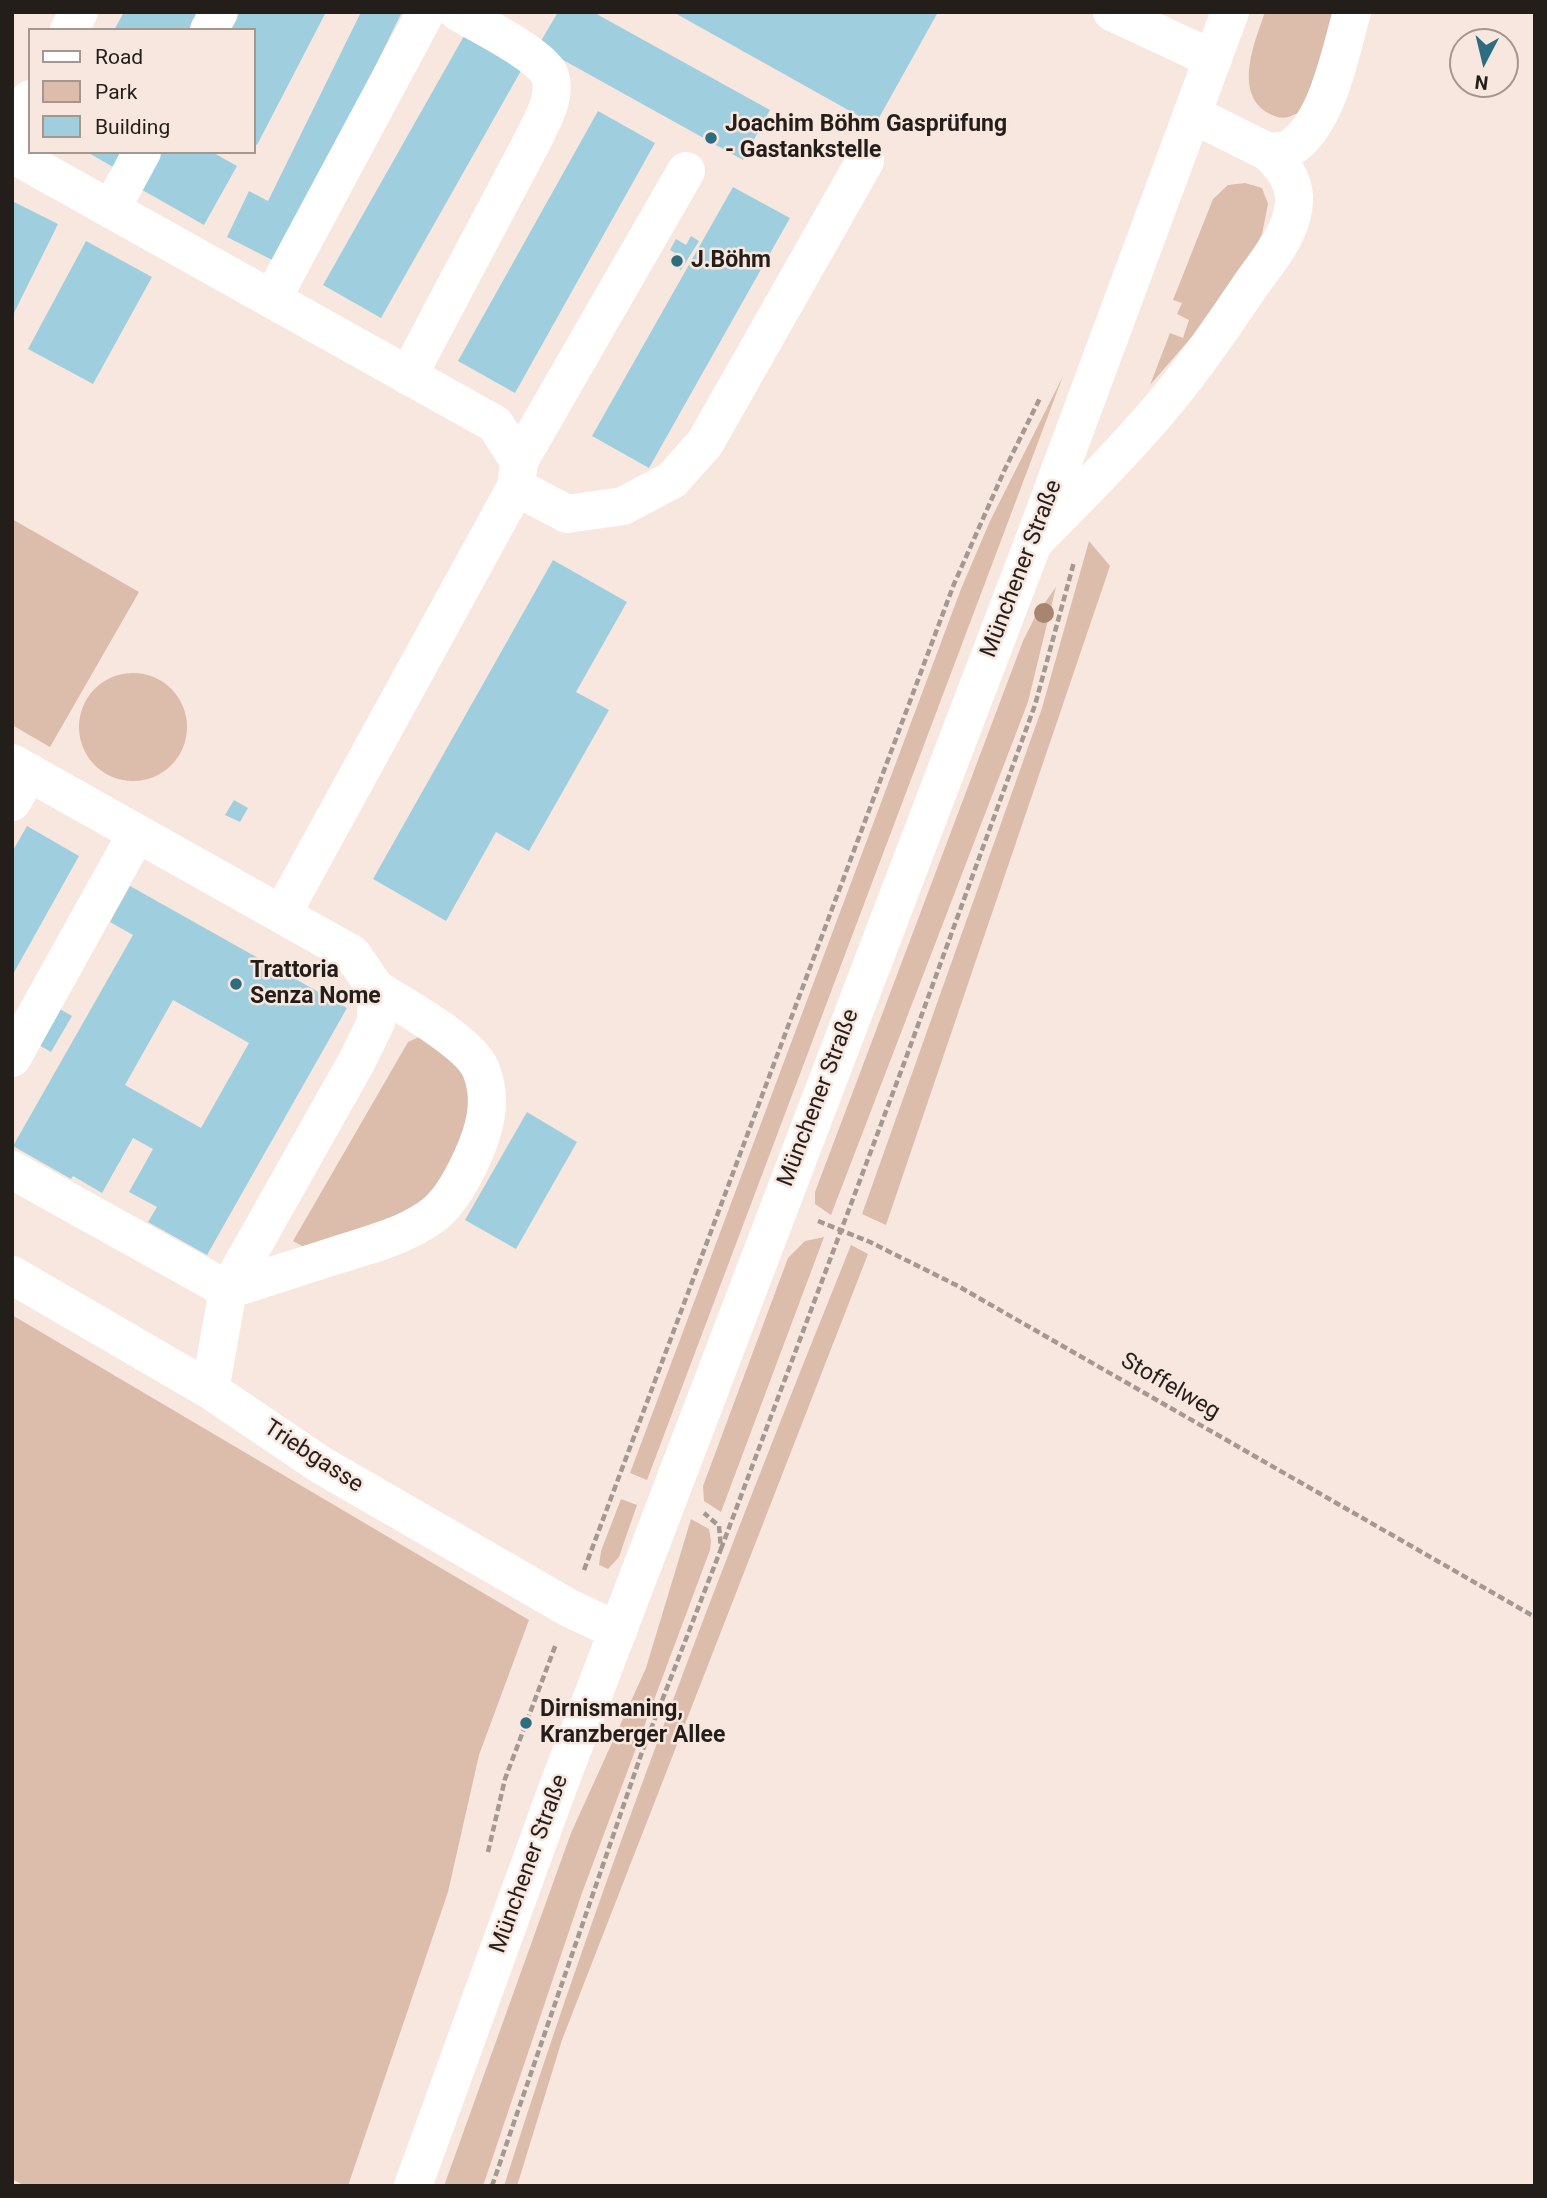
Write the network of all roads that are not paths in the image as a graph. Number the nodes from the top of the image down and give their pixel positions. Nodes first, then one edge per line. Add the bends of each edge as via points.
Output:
1 (79, 12) edge
2 (219, 12) edge
3 (426, 12) edge
4 (458, 12) edge
5 (1112, 12) edge
6 (1230, 12) edge
7 (1352, 12) edge
8 (70, 28) edge
9 (210, 28) edge
10 (1213, 59) junction
11 (28, 102) edge
12 (1192, 114) junction
13 (12, 130) edge
14 (1268, 152) junction
15 (12, 154) edge
16 (141, 154) edge
17 (865, 161) dead end
18 (686, 171) dead end
19 (111, 209) junction
20 (272, 299) junction
21 (408, 376) junction
22 (518, 474) junction
23 (1033, 543) junction
24 (18, 779) edge
25 (136, 833) junction
26 (282, 914) junction
27 (376, 989) junction
28 (12, 1058) edge
29 (12, 1170) edge
30 (12, 1275) edge
31 (228, 1290) junction
32 (210, 1390) junction
33 (618, 1631) junction
34 (414, 2186) edge

1 - 8 street
2 - 9 street
3 - 20 street
4 - 21 street via 541,61 551,76 551,100
5 - 10 street
6 - 10 street, Münchener Straße
7 - 14 street via 1326,100 1309,132 1287,150
10 - 12 street, Münchener Straße
11 - 13 street
12 - 14 street
12 - 23 street, Münchener Straße
14 - 23 street via 1286,171 1294,197 1284,237 1216,336 1145,426
15 - 19 street
16 - 19 street
17 - 22 street via 705,443 671,480 623,506 567,514
18 - 22 street
19 - 20 street
20 - 21 street
21 - 22 street via 495,424
22 - 26 street
23 - 33 street, Münchener Straße
24 - 25 street
25 - 26 street
25 - 28 street
26 - 27 street via 352,954
27 - 31 street via 376,1023
27 - 31 street via 458,1042 481,1068 488,1103 483,1133 470,1163 450,1197 431,1217 395,1235
29 - 31 street
30 - 32 street, Triebgasse
31 - 32 street
32 - 33 street, Triebgasse via 321,1465 569,1608
33 - 34 street, Münchener Straße

